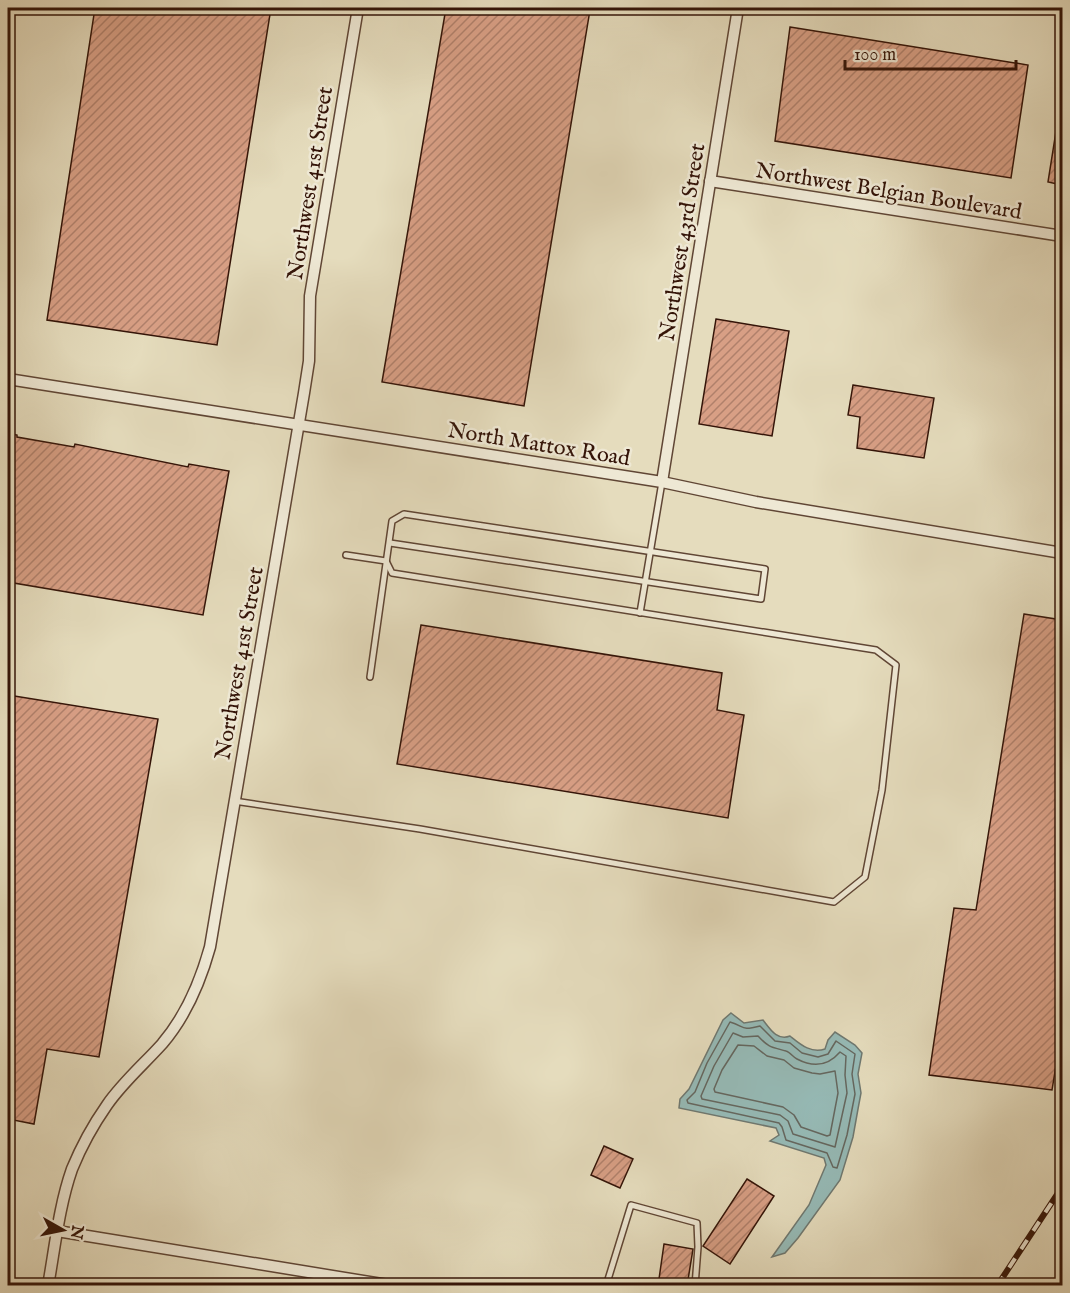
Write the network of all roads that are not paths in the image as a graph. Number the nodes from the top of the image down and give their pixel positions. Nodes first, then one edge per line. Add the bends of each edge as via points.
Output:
1 (358, 8) edge
2 (738, 8) edge
3 (710, 181) junction
4 (1062, 237) edge
5 (8, 379) edge
6 (298, 425) junction
7 (662, 482) junction
8 (390, 543) junction
9 (651, 552) junction
10 (1062, 553) edge
11 (346, 555) dead end
12 (386, 561) junction
13 (646, 582) junction
14 (640, 613) junction
15 (370, 677) dead end
16 (234, 801) junction
17 (57, 1231) junction
18 (48, 1286) edge
19 (394, 1286) edge
20 (606, 1286) edge
21 (695, 1286) edge

1 - 6 street, Northwest 41st Street via 310,296 309,361
2 - 3 street, Northwest 43rd Street
3 - 4 street, Northwest Belgian Boulevard
3 - 7 street, Northwest 43rd Street
5 - 6 street, North Mattox Road
6 - 7 street, North Mattox Road
6 - 16 street, Northwest 41st Street
7 - 9 lane
7 - 10 street, North Mattox Road via 756,502
8 - 9 lane via 392,521 404,514
8 - 12 lane
8 - 13 lane
9 - 13 lane
9 - 13 lane via 765,569 761,599
11 - 12 lane
12 - 14 lane via 392,573
12 - 15 lane
13 - 14 lane
14 - 16 lane via 876,650 896,665 882,790 865,877 834,902 420,829
16 - 17 street, Northwest 41st Street via 210,947 197,987 170,1034 108,1103 89,1134 72,1169
17 - 18 street, Northwest 41st Street
17 - 19 street
20 - 21 lane via 631,1206 697,1224

